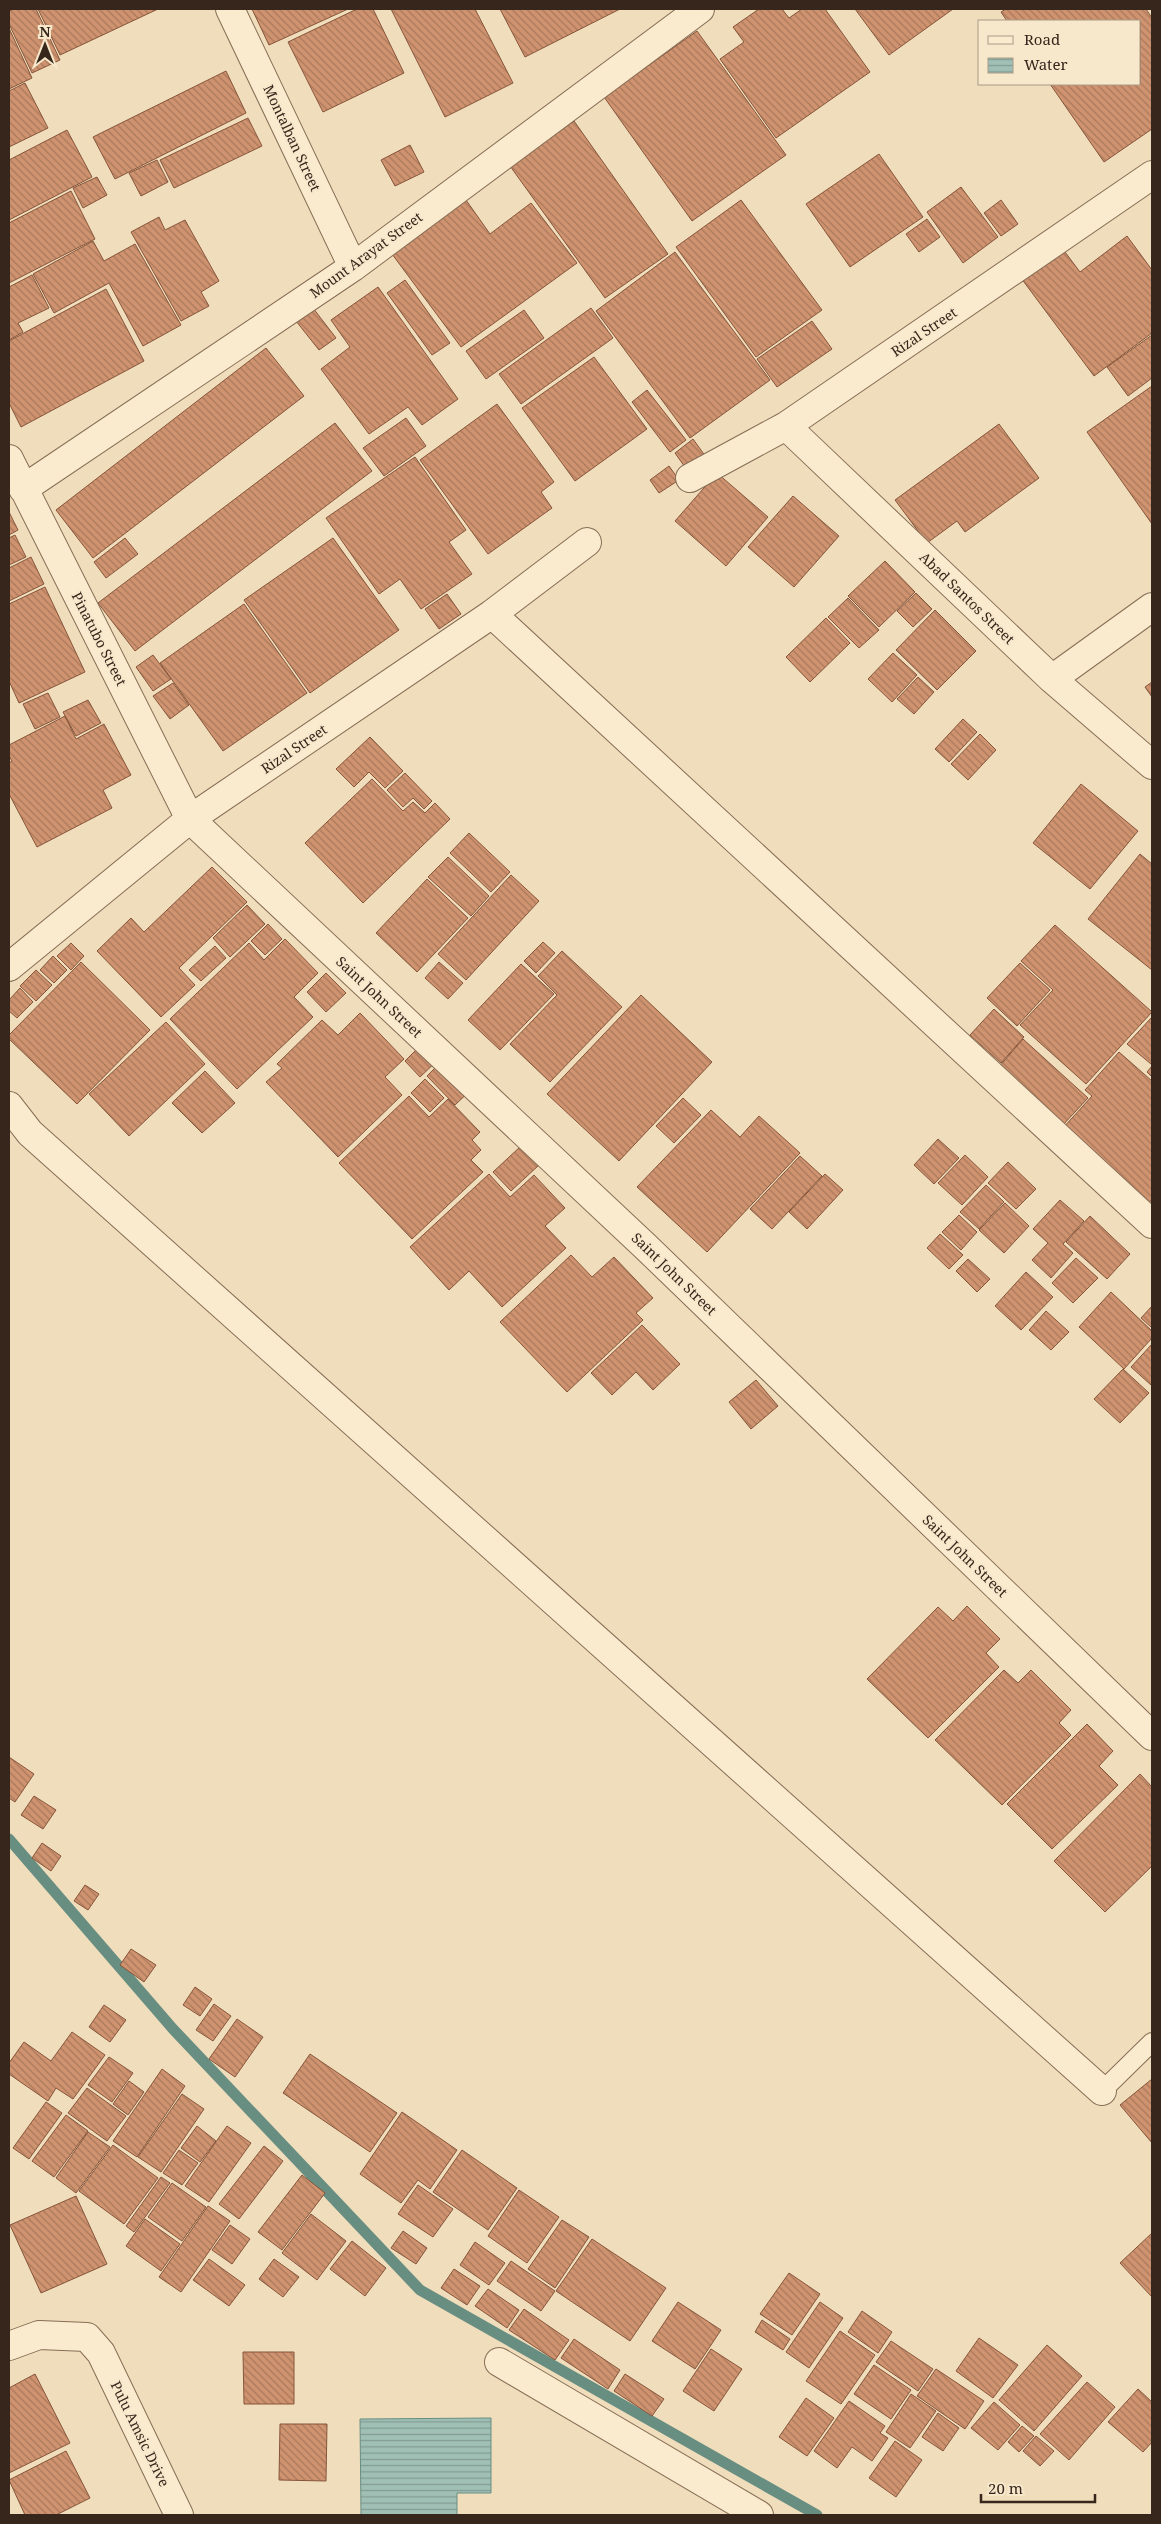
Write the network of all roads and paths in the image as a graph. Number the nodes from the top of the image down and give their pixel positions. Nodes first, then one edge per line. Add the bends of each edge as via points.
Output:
1 (230, 9) edge
2 (700, 9) edge
3 (670, 18) edge
4 (1152, 175) edge
5 (353, 267) junction
6 (786, 426) junction
7 (9, 459) edge
8 (690, 478) dead end
9 (23, 489) junction
10 (587, 542) dead end
11 (1152, 607) edge
12 (492, 614) junction
13 (1052, 679) junction
14 (1152, 765) edge
15 (190, 819) junction
16 (9, 967) edge
17 (9, 1106) edge
18 (1152, 1224) edge
19 (1152, 1736) edge
20 (1152, 2042) edge
21 (1102, 2091) joint
22 (9, 2346) edge
23 (499, 2362) dead end
24 (179, 2515) edge
25 (759, 2515) edge

1 - 5 street, Montalban Street
2 - 3 street, Mount Arayat Street
3 - 5 street, Mount Arayat Street
4 - 6 street, Rizal Street
5 - 9 street, Mount Arayat Street
6 - 8 street, Rizal Street
6 - 13 street, Abad Santos Street
7 - 9 street, Pinatubo Street
9 - 15 street, Pinatubo Street
10 - 12 street, Rizal Street
11 - 13 street
12 - 15 street, Rizal Street
12 - 18 street
13 - 14 street, Abad Santos Street
15 - 16 street, Rizal Street
15 - 19 street, Saint John Street via 646,1247
17 - 21 street via 30,1133
20 - 21 lane
22 - 24 street, Pulu Amsic Drive via 39,2335 87,2337 101,2353
23 - 25 street

